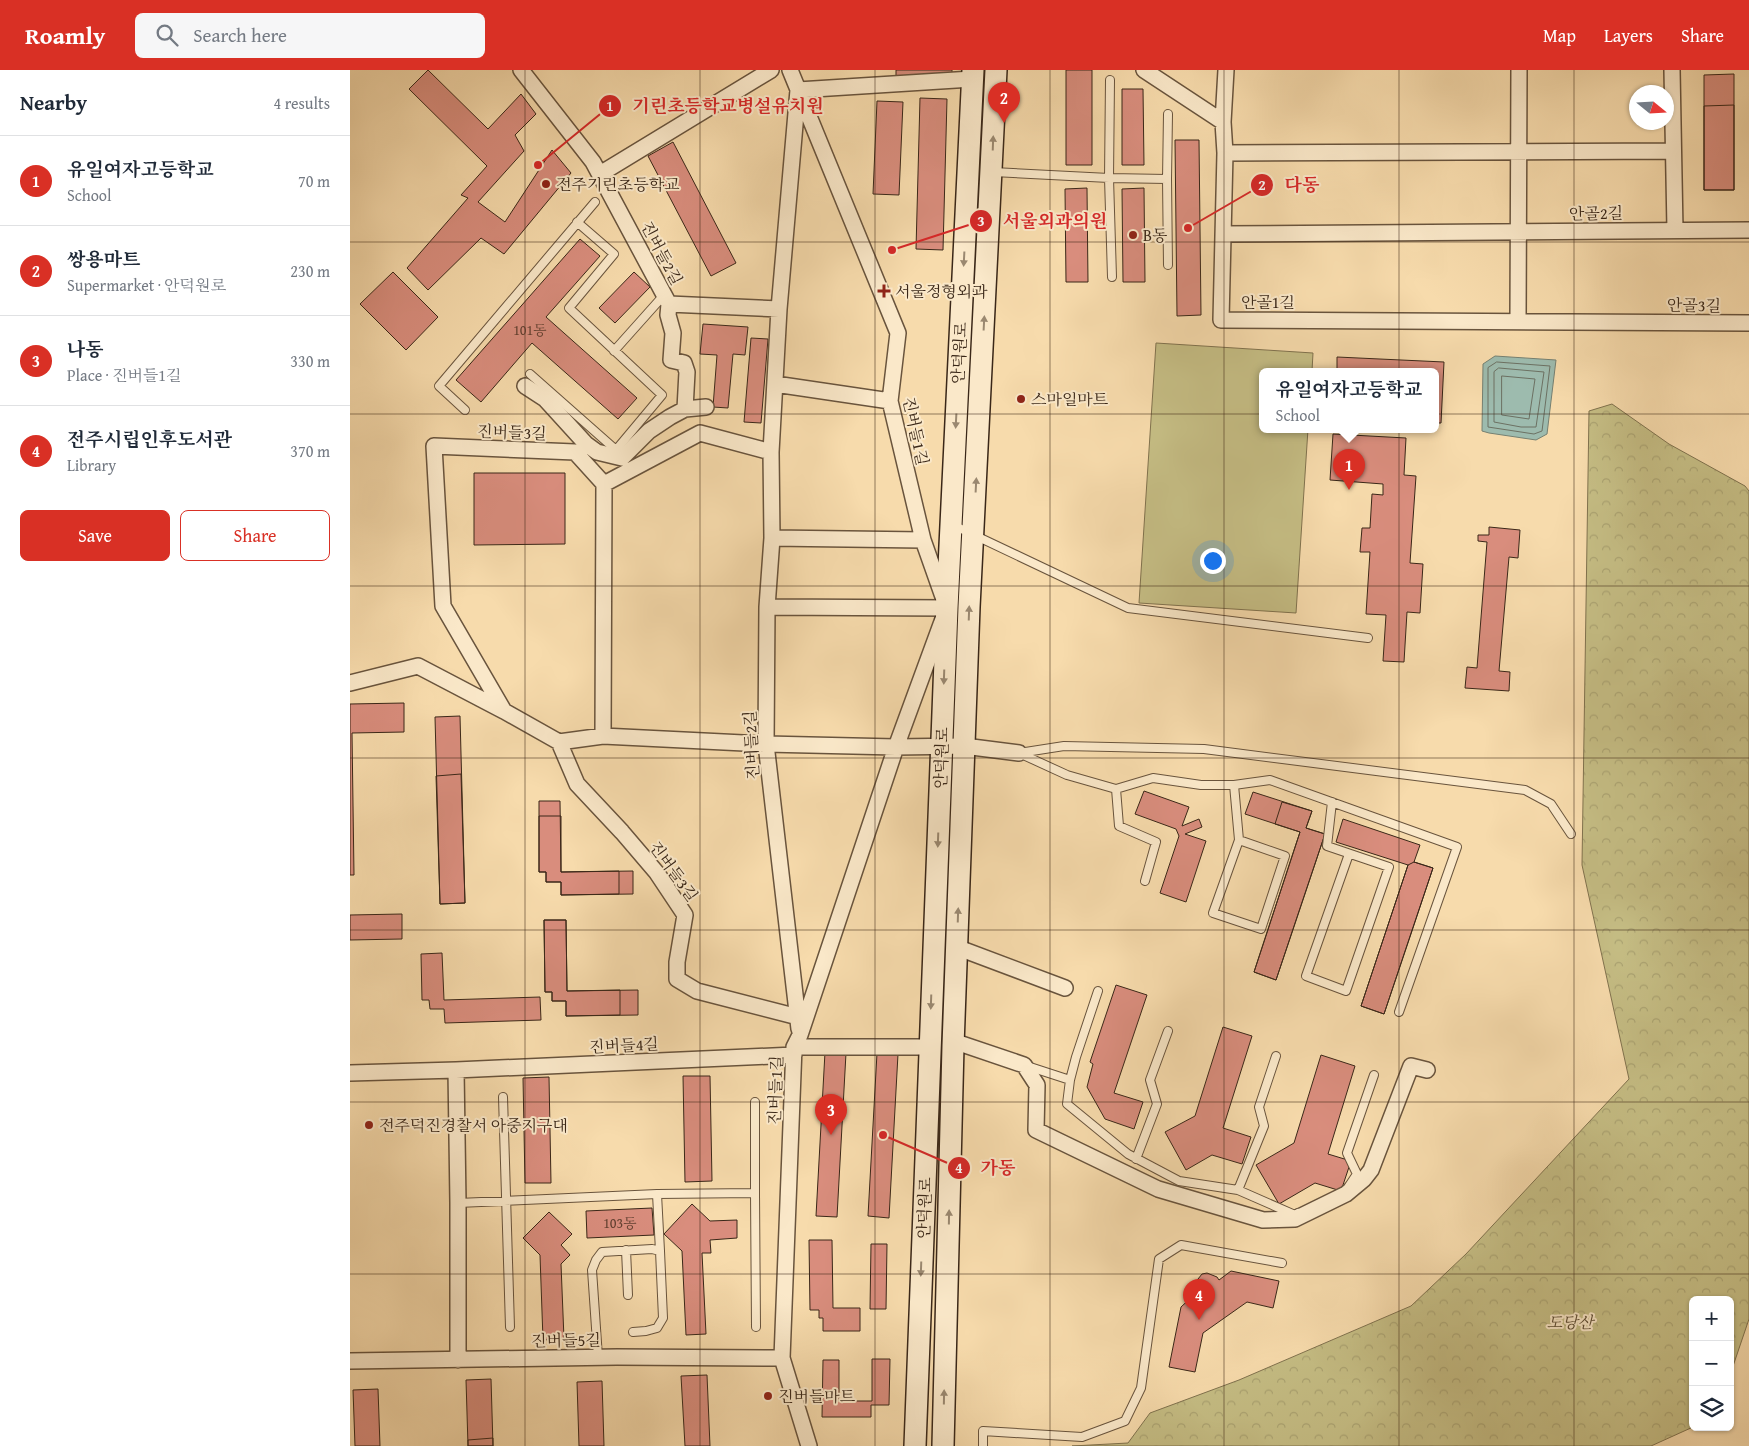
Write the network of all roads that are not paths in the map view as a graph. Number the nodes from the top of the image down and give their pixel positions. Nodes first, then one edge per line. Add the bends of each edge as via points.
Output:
1 (522, 70) edge
2 (771, 70) edge
3 (790, 70) edge
4 (996, 70) edge
5 (1144, 70) edge
6 (1226, 70) edge
7 (1519, 70) edge
8 (1672, 70) edge
9 (973, 74) edge
10 (1110, 80) dead end
11 (798, 90) junction
12 (1168, 114) dead end
13 (1224, 122) junction
14 (1519, 152) junction
15 (1674, 152) junction
16 (1225, 153) junction
17 (980, 170) junction
18 (600, 174) junction
19 (1109, 178) junction
20 (1167, 179) junction
21 (594, 202) dead end
22 (577, 222) junction
23 (1674, 230) junction
24 (1749, 230) edge
25 (1519, 231) junction
26 (1224, 234) junction
27 (1168, 266) dead end
28 (1112, 277) dead end
29 (666, 299) junction
30 (779, 309) junction
31 (1518, 320) junction
32 (1749, 323) edge
33 (614, 351) junction
34 (528, 380) joint
35 (775, 384) junction
36 (890, 401) junction
37 (706, 407) dead end
38 (685, 409) junction
39 (465, 410) dead end
40 (771, 452) junction
41 (604, 484) junction
42 (951, 524) junction
43 (973, 534) junction
44 (772, 538) junction
45 (923, 540) junction
46 (767, 607) junction
47 (946, 608) junction
48 (1368, 638) dead end
49 (350, 683) edge
50 (504, 711) junction
51 (603, 736) junction
52 (558, 742) junction
53 (766, 744) junction
54 (964, 746) junction
55 (896, 747) junction
56 (942, 747) junction
57 (1019, 753) junction
58 (1234, 785) junction
59 (1116, 789) junction
60 (1332, 802) junction
61 (1570, 834) dead end
62 (1239, 840) junction
63 (1349, 854) junction
64 (1145, 881) dead end
65 (956, 947) junction
66 (1065, 988) dead end
67 (1098, 991) dead end
68 (1399, 1012) dead end
69 (798, 1017) junction
70 (1168, 1031) dead end
71 (953, 1041) junction
72 (796, 1046) junction
73 (930, 1047) junction
74 (1276, 1056) dead end
75 (1024, 1065) junction
76 (456, 1070) junction
77 (1427, 1070) dead end
78 (350, 1073) edge
79 (1374, 1075) dead end
80 (1070, 1080) junction
81 (503, 1097) dead end
82 (755, 1102) dead end
83 (1136, 1159) junction
84 (1238, 1190) junction
85 (754, 1193) junction
86 (657, 1194) junction
87 (506, 1201) junction
88 (458, 1203) junction
89 (626, 1250) junction
90 (660, 1251) junction
91 (1282, 1263) dead end
92 (628, 1296) dead end
93 (510, 1327) dead end
94 (756, 1327) dead end
95 (633, 1332) dead end
96 (598, 1358) junction
97 (782, 1358) junction
98 (458, 1360) junction
99 (350, 1361) edge
100 (809, 1446) edge
101 (915, 1446) edge
102 (943, 1446) edge
103 (982, 1446) edge

1 - 18 street, 진버들2길
2 - 18 street
3 - 11 street, 진버들1길
17 -> 4 street, 안덕원로
5 - 13 street
6 - 13 street, 안골1길
7 - 14 street
8 - 15 street
9 - 11 street
9 - 17 street, 안덕원로
10 - 19 lane
11 - 30 street, 진버들2길
11 - 36 street, 진버들1길 via 898,333
12 - 20 lane
13 - 16 street, 안골1길
14 - 15 street
14 - 16 street
14 - 25 street
15 - 23 street
16 - 26 street, 안골1길
17 - 19 lane
17 -> 42 street, 안덕원로
43 -> 17 street, 안덕원로
18 - 29 street, 진버들2길
19 - 20 lane
19 - 28 lane
20 - 27 lane
21 - 22 lane
22 - 33 lane via 614,254 569,308
22 - 39 lane via 439,386
23 - 24 street
23 - 25 street, 안골2길
25 - 26 street, 안골2길
25 - 31 street
26 - 31 street, 안골1길 via 1222,320
29 - 30 street, 진버들2길
29 - 33 lane
29 - 38 street via 673,333 672,360 684,363 687,372
30 - 35 street, 진버들2길
31 - 32 street, 안골3길
33 - 34 lane via 662,395 616,450
34 - 38 street via 597,452 622,458 649,431
35 - 36 street
35 - 40 street, 진버들2길
36 - 45 street, 진버들1길
37 - 38 street
40 - 41 street via 700,432
40 - 44 street, 진버들2길
41 - 50 street, 진버들3길 via 575,452 434,446 443,606
41 - 51 street
42 - 43 lane
42 - 47 street, 안덕원로
43 - 48 lane via 1128,608
54 -> 43 street, 안덕원로
44 - 45 street
44 - 46 street, 진버들2길
45 - 47 street, 진버들1길
46 - 47 street
46 - 53 street, 진버들2길
47 - 55 street, 진버들1길
47 -> 56 street, 안덕원로
49 - 50 street, 진버들3길 via 418,666
50 - 52 street, 진버들3길
51 - 52 street
51 - 53 street
52 - 69 street, 진버들3길 via 578,784 657,873 685,915 677,962 678,979 697,991
53 - 55 street
53 - 69 street, 진버들2길
54 - 56 street
54 - 57 street
65 -> 54 street, 안덕원로
55 - 56 street
55 - 72 street, 진버들1길
56 -> 73 street, 안덕원로
57 - 59 lane via 1067,775
57 - 61 lane via 1064,746 1204,749 1524,790 1551,804
58 - 59 lane via 1201,786 1153,778
58 - 60 lane via 1270,780
58 - 62 lane
59 - 64 lane via 1119,826 1156,842
60 - 63 lane via 1327,846
60 - 68 lane via 1457,847
62 - 62 lane via 1213,913 1261,930 1285,856
63 - 63 lane via 1389,867 1346,991 1306,976
65 - 66 street
65 - 71 street, 안덕원로
67 - 80 lane
69 - 72 street, 진버들2길
70 - 83 lane via 1150,1080 1157,1104
71 - 75 street
102 -> 71 street, 안덕원로
72 - 73 street, 진버들4길
72 - 76 street, 진버들4길
72 - 97 street, 진버들1길
73 -> 101 street, 안덕원로
74 - 84 lane via 1259,1107 1264,1126
75 - 77 street via 1037,1085 1036,1130 1158,1189 1263,1220 1295,1219 1346,1194 1364,1179 1371,1170 1411,1066
75 - 80 lane
76 - 78 street, 진버들4길
76 - 88 street
79 - 84 lane via 1347,1153 1357,1174 1343,1193 1295,1215
80 - 83 lane via 1068,1104
81 - 87 lane
82 - 85 lane
83 - 84 lane via 1179,1181
85 - 86 lane
85 - 94 lane
86 - 87 lane
86 - 90 lane
87 - 88 lane
87 - 93 lane
88 - 98 street
89 - 90 lane via 652,1248
89 - 92 lane
89 - 96 lane via 602,1252 592,1270
90 - 95 lane via 663,1318 657,1328
91 - 103 lane via 1181,1245 1159,1259 1141,1388 1125,1421 1082,1437 983,1431
96 - 97 street, 진버들5길
96 - 98 street, 진버들5길
97 - 100 street, 진버들1길
98 - 99 street, 진버들5길

